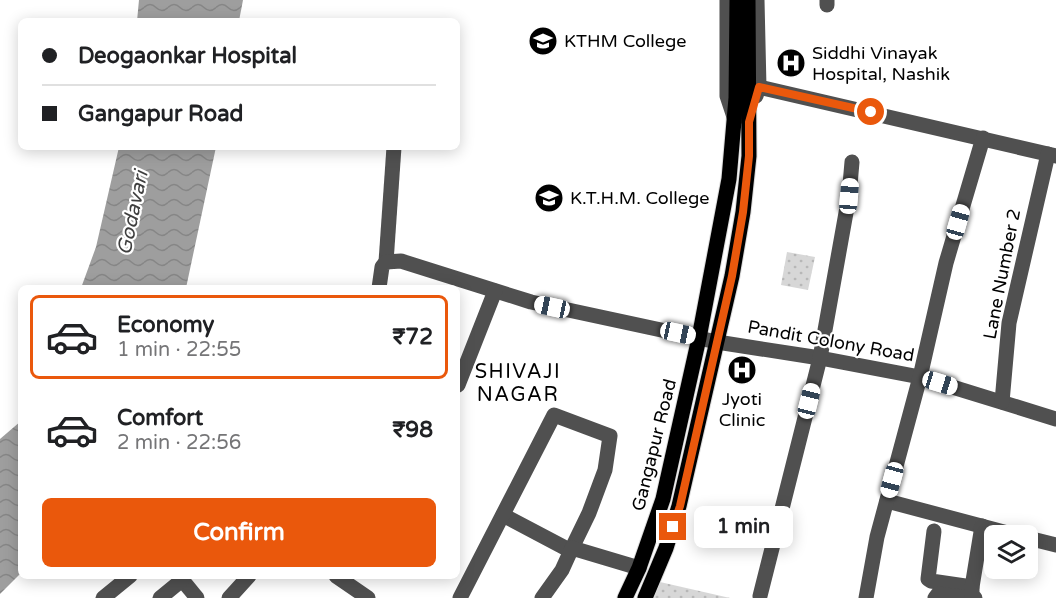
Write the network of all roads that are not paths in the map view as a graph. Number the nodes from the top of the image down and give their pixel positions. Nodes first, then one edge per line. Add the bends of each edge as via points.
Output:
1 (727, 0) edge
2 (737, 0) edge
3 (748, 0) edge
4 (757, 0) edge
5 (748, 94) junction
6 (742, 121) junction
7 (982, 138) junction
8 (394, 150) edge
9 (1052, 155) edge
10 (852, 162) dead end
11 (386, 262) junction
12 (379, 285) edge
13 (495, 291) junction
14 (699, 338) junction
15 (717, 342) junction
16 (820, 358) junction
17 (920, 376) junction
18 (460, 380) edge
19 (1002, 402) junction
20 (1056, 419) edge
21 (887, 501) junction
22 (503, 515) junction
23 (965, 525) junction
24 (982, 529) joint
25 (1038, 540) edge
26 (1056, 545) edge
27 (572, 549) junction
28 (639, 568) junction
29 (126, 579) edge
30 (180, 579) edge
31 (182, 579) edge
32 (246, 579) edge
33 (346, 579) edge
34 (972, 594) edge
35 (760, 596) dead end
36 (103, 598) edge
37 (160, 598) edge
38 (197, 598) edge
39 (229, 598) edge
40 (368, 598) edge
41 (460, 598) edge
42 (542, 598) edge
43 (625, 598) edge
44 (645, 598) edge
45 (866, 598) edge
46 (935, 598) edge

1 - 6 street via 727,96
2 - 5 main road
3 - 5 main road
4 - 5 street
5 - 6 main road
5 - 6 street
5 - 7 street
6 - 14 main road, Gangapur Road
6 - 15 main road, Gangapur Road via 749,156 743,212
7 - 9 street
7 - 17 street via 946,263
8 - 11 street
9 - 19 street, Lane Number 2 via 1009,323
10 - 16 street
11 - 12 street
11 - 13 street, Pandit Colony Road via 402,261
13 - 14 street, Pandit Colony Road via 523,292
13 - 18 street
14 - 15 street, Pandit Colony Road
14 - 28 main road, Gangapur Road via 663,499
15 - 16 street, Pandit Colony Road
15 - 44 main road, Gangapur Road via 680,506
16 - 17 street, Pandit Colony Road
16 - 35 street
17 - 19 street, Pandit Colony Road
17 - 21 street, Pandit Colony Road
19 - 20 street, Pandit Colony Road
21 - 23 street
21 - 45 street, Pandit Colony Road
22 - 27 street
22 - 27 street via 554,415 610,436 605,470
22 - 41 street
23 - 24 street
23 - 34 street via 936,528 928,579
24 - 34 street
25 - 26 street
27 - 28 street
27 - 42 street
28 - 43 main road, Gangapur Road
29 - 36 street
30 - 37 street
31 - 38 street
32 - 39 street
33 - 40 street
34 - 46 street via 938,594

